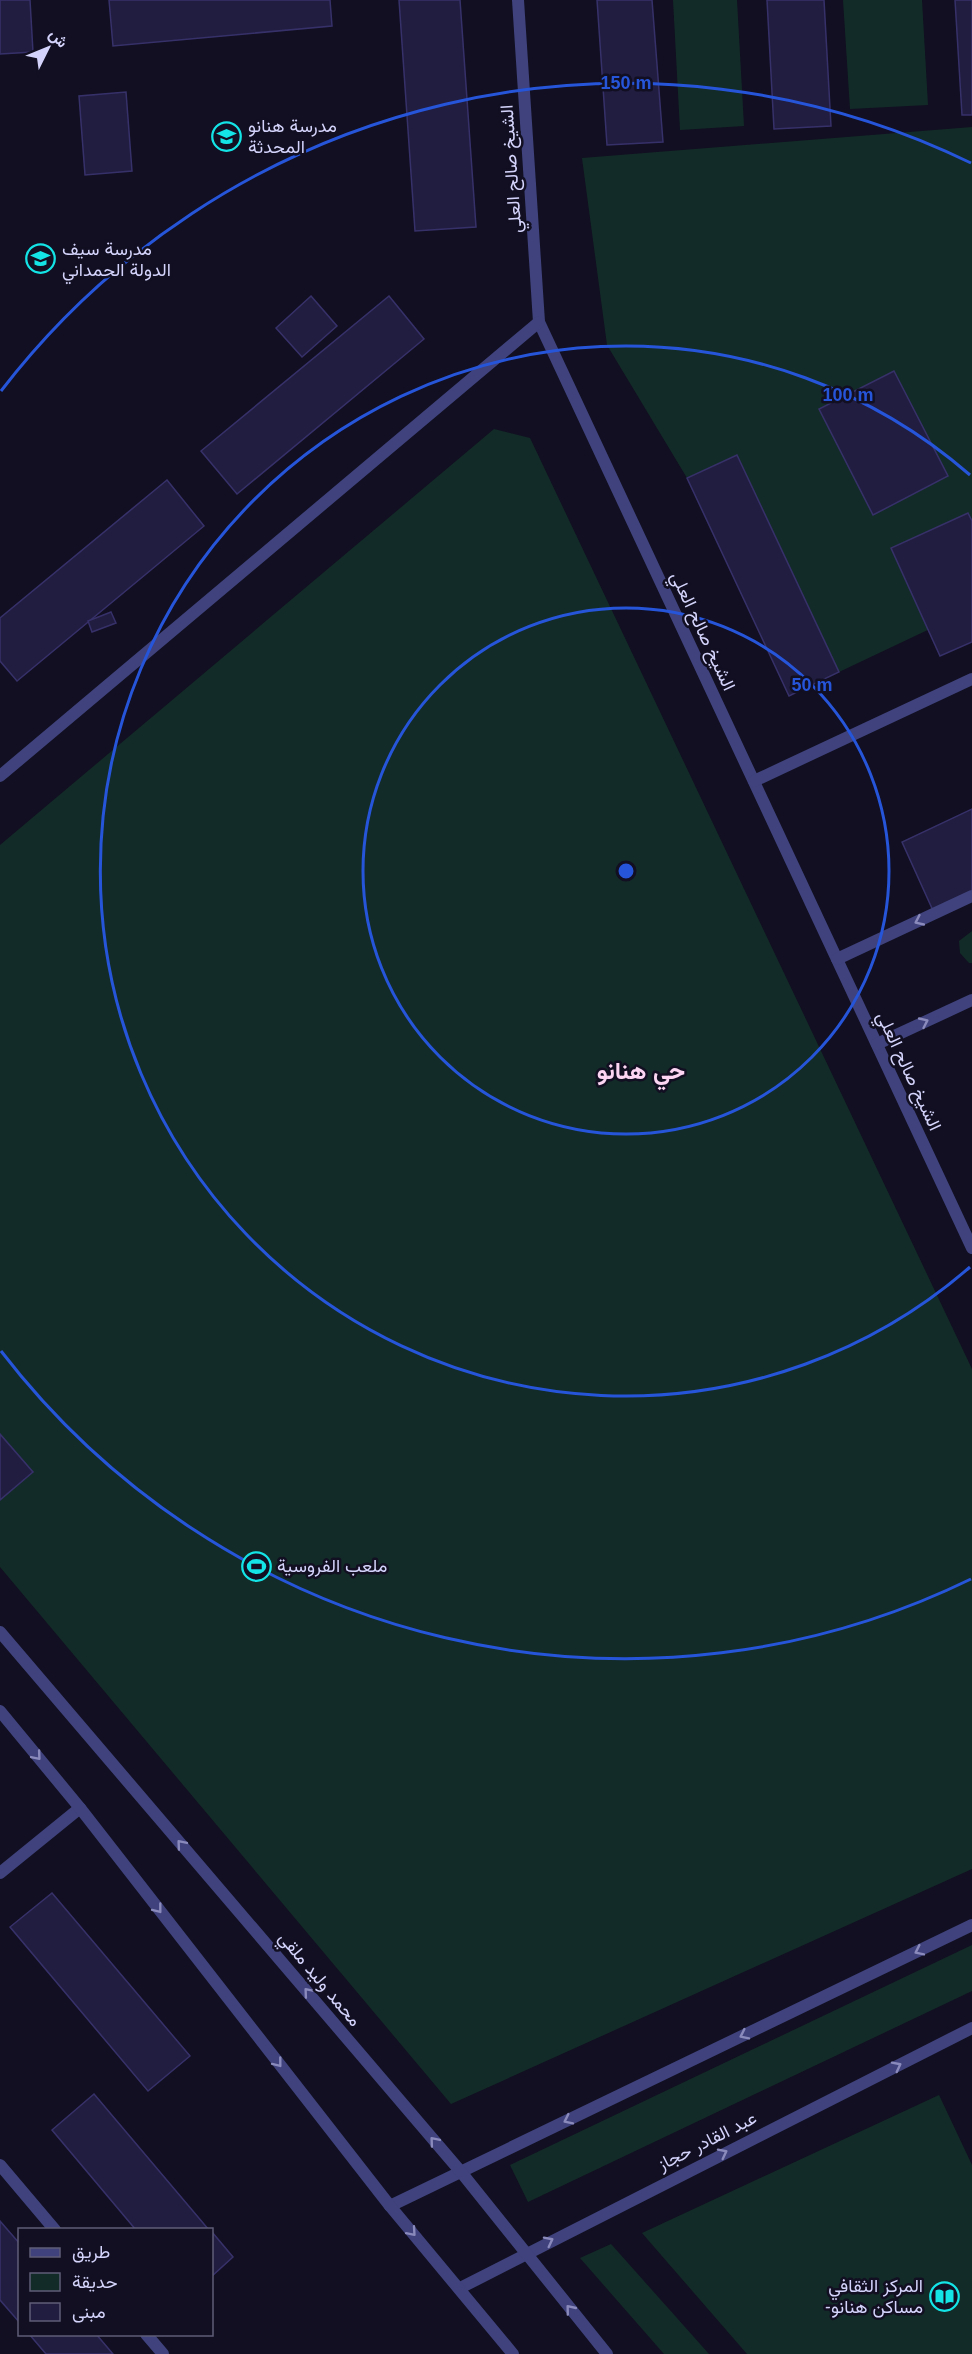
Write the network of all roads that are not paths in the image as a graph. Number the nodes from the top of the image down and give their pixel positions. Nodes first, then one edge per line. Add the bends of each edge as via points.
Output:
1 (518, 0) edge
2 (539, 322) junction
3 (972, 679) edge
4 (0, 776) edge
5 (754, 781) junction
6 (972, 896) edge
7 (837, 959) junction
8 (972, 1000) edge
9 (877, 1044) junction
10 (972, 1248) edge
11 (0, 1632) edge
12 (0, 1711) edge
13 (80, 1808) junction
14 (0, 1873) edge
15 (972, 1925) edge
16 (972, 2028) edge
17 (0, 2165) edge
18 (461, 2172) junction
19 (390, 2206) junction
20 (54, 2228) edge
21 (525, 2253) junction
22 (460, 2288) junction
23 (148, 2336) edge
24 (163, 2354) edge
25 (513, 2354) edge
26 (607, 2354) edge

1 - 2 street, الشيخ صالح العلي
2 - 4 street
2 - 5 street, الشيخ صالح العلي
3 - 5 street
5 - 7 street, الشيخ صالح العلي
6 -> 7 street
7 - 9 street, الشيخ صالح العلي
9 -> 8 street
9 - 10 street, الشيخ صالح العلي
18 -> 11 street, محمد وليد ملقي
12 -> 13 street
13 - 14 street
13 -> 19 street
15 -> 18 street
21 -> 16 street, عبد القادر حجاز
17 - 20 street
18 - 19 street
18 - 21 street, محمد وليد ملقي
19 -> 22 street
21 - 22 street, عبد القادر حجاز
26 -> 21 street, محمد وليد ملقي
22 - 25 street
23 - 24 street

